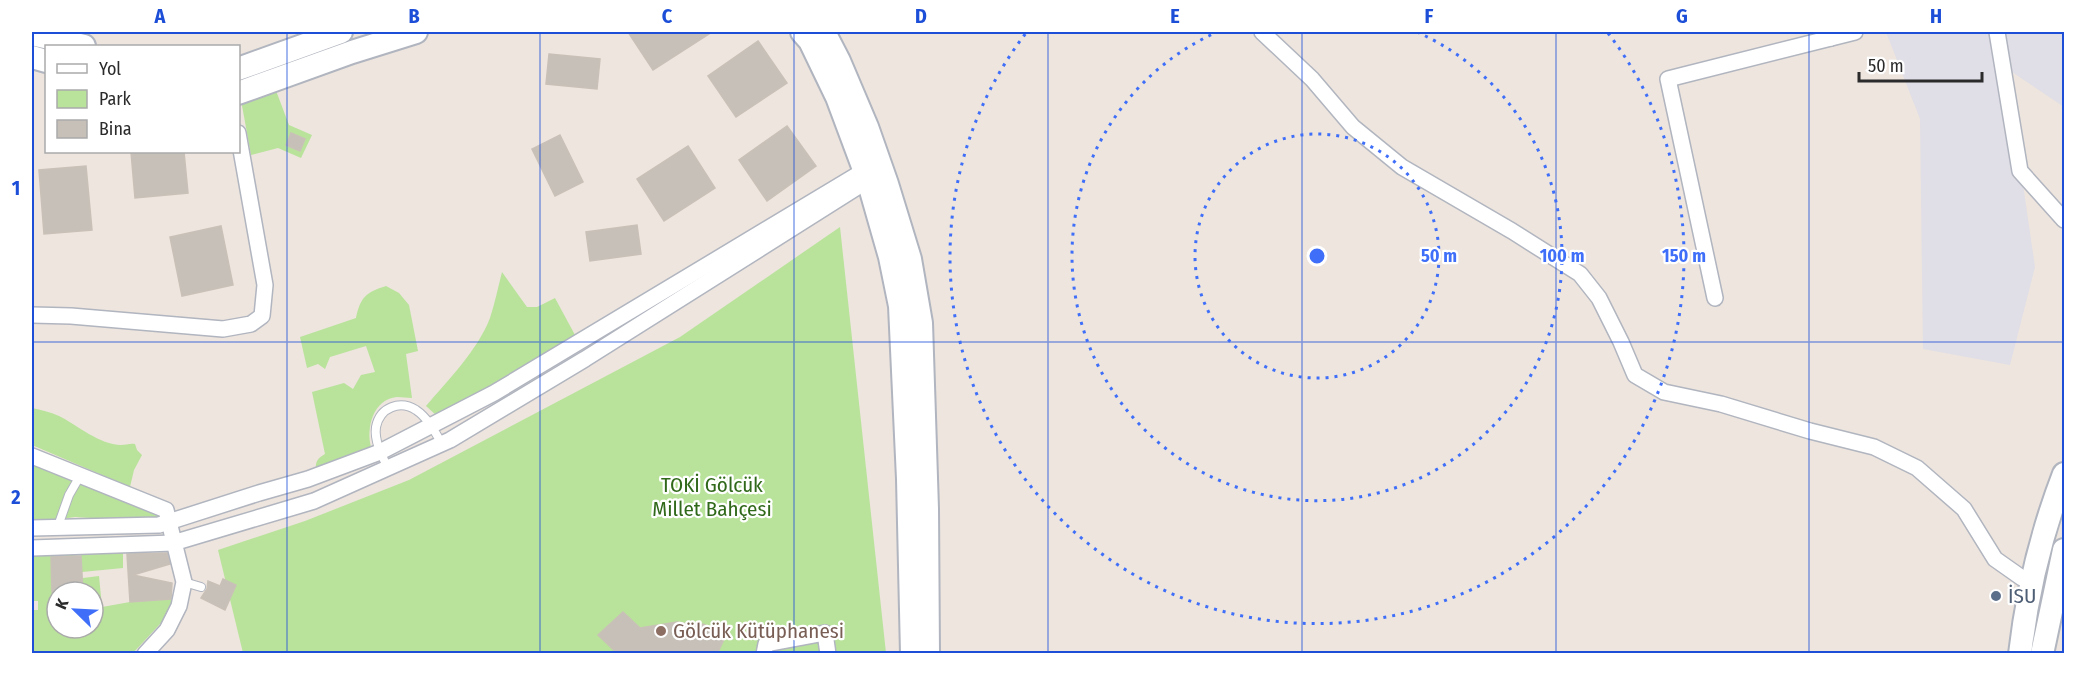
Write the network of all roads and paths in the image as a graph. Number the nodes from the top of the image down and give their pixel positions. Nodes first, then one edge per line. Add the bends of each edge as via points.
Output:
1 (342, 32) edge
2 (416, 32) edge
3 (802, 32) edge
4 (824, 32) edge
5 (1262, 32) edge
6 (1855, 32) edge
7 (1997, 32) edge
8 (32, 34) edge
9 (1831, 35) edge
10 (80, 45) edge
11 (240, 68) edge
12 (240, 92) edge
13 (240, 144) edge
14 (874, 171) junction
15 (2064, 220) edge
16 (1715, 298) dead end
17 (32, 315) edge
18 (431, 425) junction
19 (442, 444) junction
20 (380, 452) junction
21 (32, 456) edge
22 (388, 468) junction
23 (2064, 474) edge
24 (80, 476) junction
25 (169, 522) junction
26 (58, 526) junction
27 (32, 528) edge
28 (173, 543) junction
29 (32, 548) edge
30 (2064, 550) edge
31 (2022, 578) dead end
32 (184, 582) junction
33 (201, 587) dead end
34 (145, 654) edge
35 (764, 654) edge
36 (828, 654) edge
37 (912, 654) edge
38 (928, 654) edge
39 (2020, 654) edge
40 (2042, 654) edge

1 - 11 main road
2 - 12 main road
3 - 14 main road
4 - 14 main road via 839,61
5 - 31 street via 1312,79 1353,127 1402,167 1580,274 1599,298 1635,375 1664,392 1874,447 1917,468 1964,509 1995,559
6 - 9 street
7 - 15 street via 2020,171
8 - 10 main road
9 - 16 street via 1668,79
13 - 17 street via 265,285 262,316 251,324 223,329
14 - 18 street
14 - 19 street via 617,339
14 - 37 main road via 900,306
14 - 38 main road via 910,259 921,323
18 - 19 lane
18 - 20 street
18 - 20 lane via 418,411 405,405 393,406 376,427
19 - 22 street
20 - 22 lane
20 - 25 street
21 - 24 street
22 - 28 street via 314,501
23 - 39 main road via 2035,567
24 - 25 street via 166,510
24 - 26 lane
25 - 26 street
25 - 28 street
26 - 27 street
28 - 29 street
28 - 32 street
30 - 40 main road
32 - 33 lane
32 - 34 street via 179,606 167,630
35 - 36 street via 766,644 825,633

